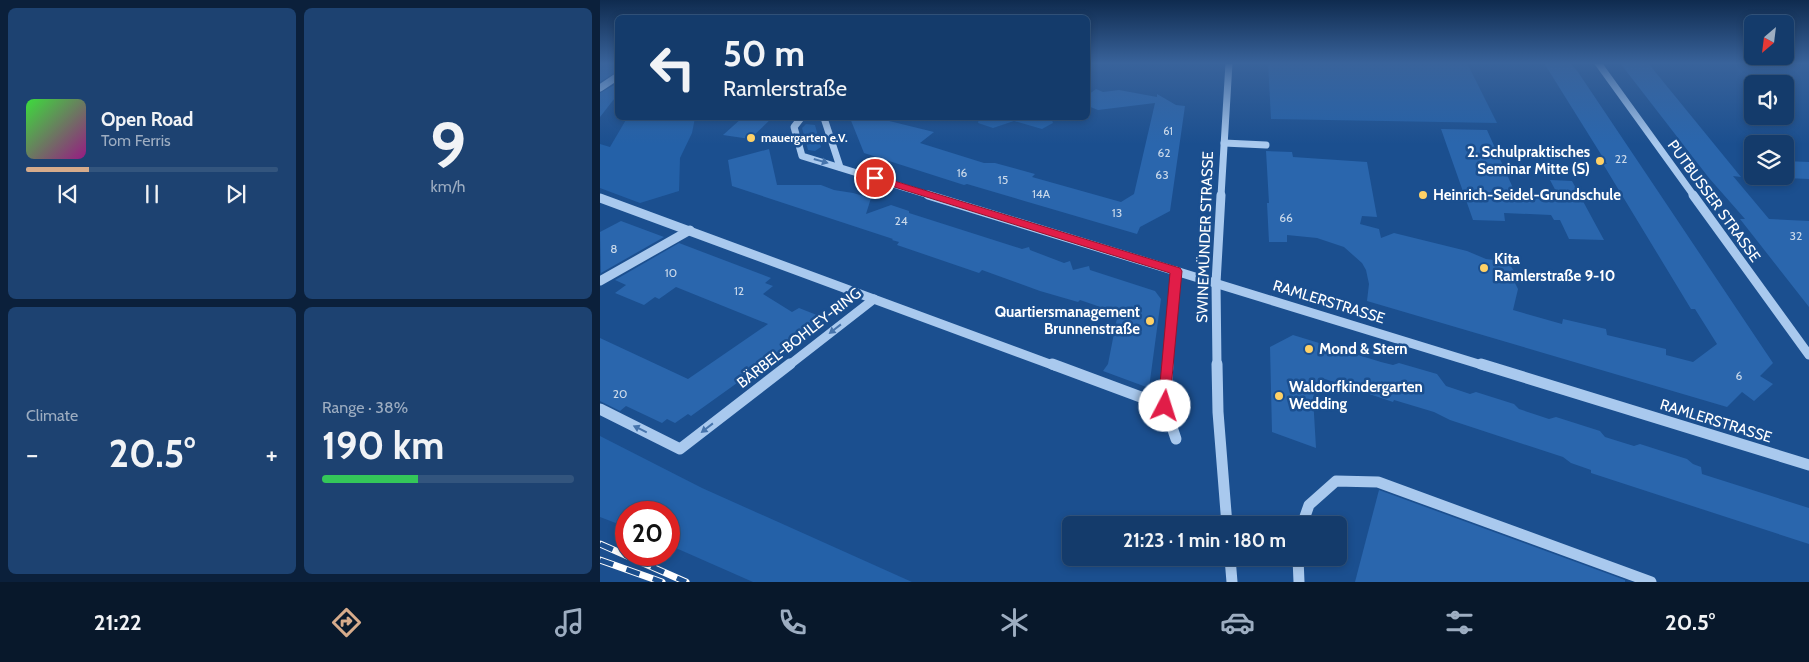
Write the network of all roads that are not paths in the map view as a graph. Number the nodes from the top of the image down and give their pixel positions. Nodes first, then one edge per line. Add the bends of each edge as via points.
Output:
1 (1227, 90) edge
2 (1618, 90) edge
3 (799, 120) edge
4 (825, 120) edge
5 (1224, 142) junction
6 (1266, 145) dead end
7 (840, 167) junction
8 (600, 198) edge
9 (690, 230) junction
10 (1176, 271) junction
11 (600, 282) edge
12 (1216, 283) junction
13 (874, 299) junction
14 (1809, 355) edge
15 (1165, 406) junction
16 (600, 409) edge
17 (1176, 440) dead end
18 (1809, 465) edge
19 (1226, 516) edge
20 (1305, 516) edge
21 (1231, 566) edge
22 (1298, 566) edge
23 (1232, 582) edge
24 (1299, 582) edge
25 (1651, 582) edge

1 - 5 street, SWINEMÜNDER STRASSE
2 - 14 street, PUTBUSSER STRASSE
3 -> 7 street, RAMLERSTRASSE via 794,127 802,156
4 - 7 street
5 - 6 street
5 - 12 street, SWINEMÜNDER STRASSE
7 - 10 street, RAMLERSTRASSE
8 - 9 street, BÄRBEL-BOHLEY-RING
9 - 11 street
9 - 13 street, BÄRBEL-BOHLEY-RING
10 - 12 street, RAMLERSTRASSE
10 - 15 street
12 - 18 street, RAMLERSTRASSE
12 - 19 street, SWINEMÜNDER STRASSE via 1218,412
13 - 15 street
13 -> 16 street, BÄRBEL-BOHLEY-RING via 680,449
15 - 17 street
20 - 25 street via 1309,505 1336,481 1378,482
21 - 23 street
22 - 24 street

